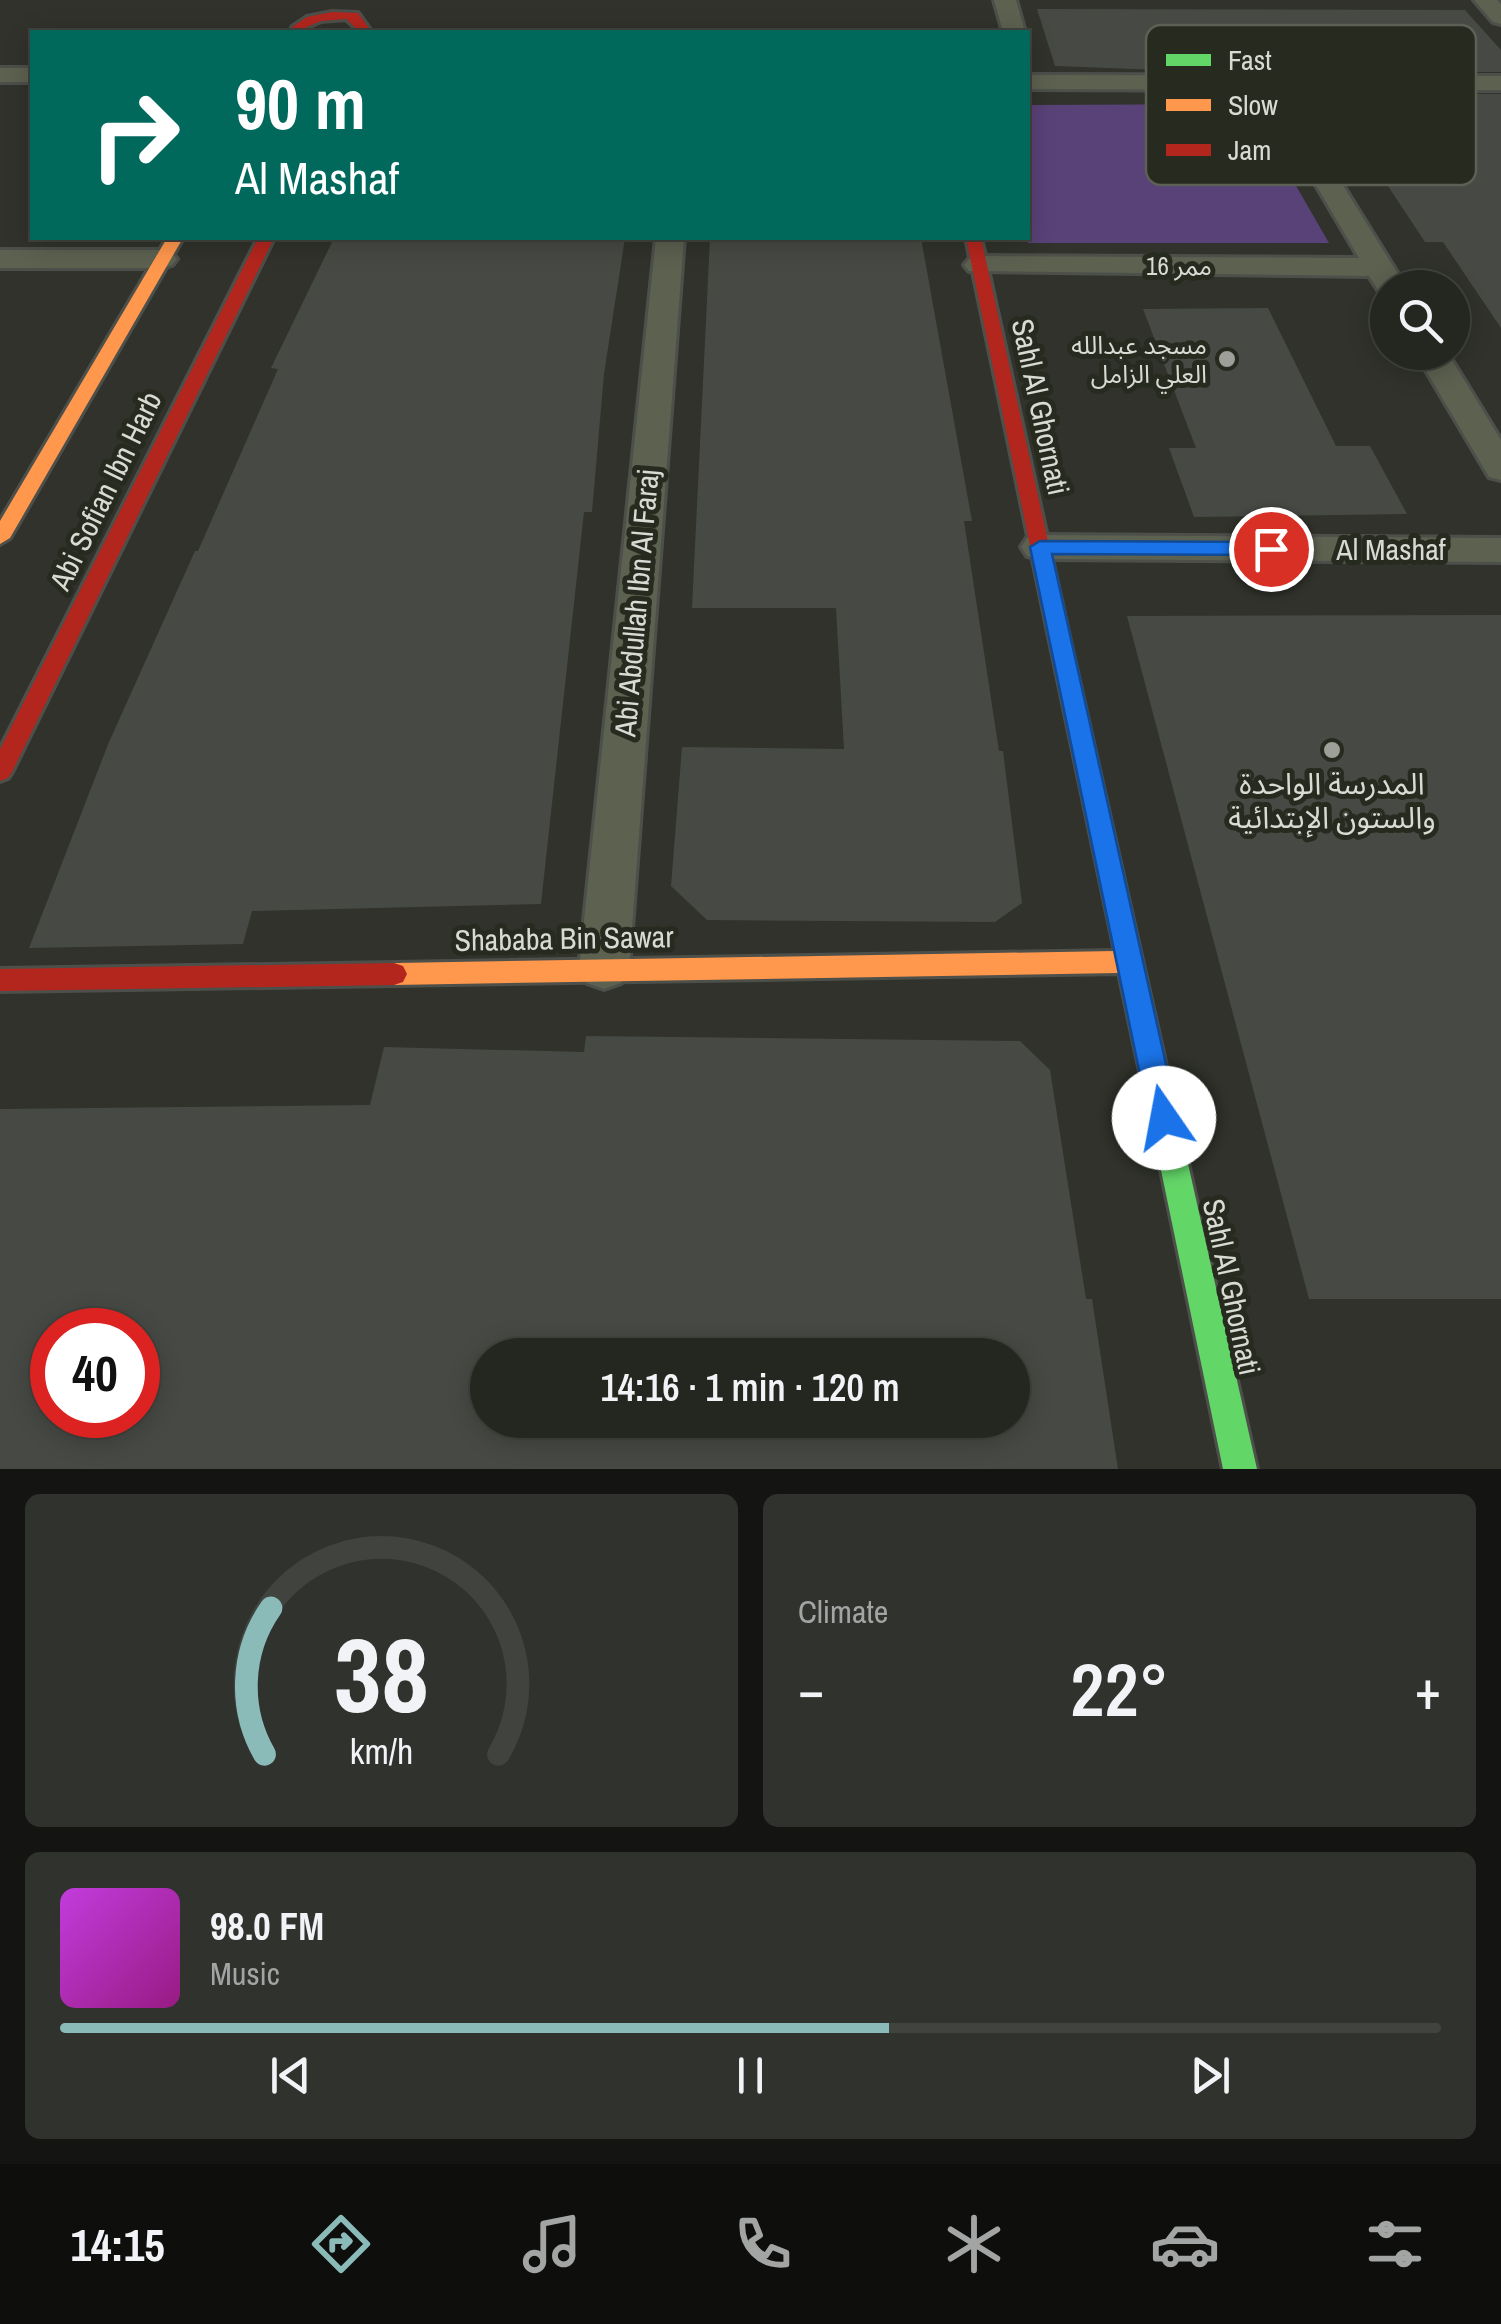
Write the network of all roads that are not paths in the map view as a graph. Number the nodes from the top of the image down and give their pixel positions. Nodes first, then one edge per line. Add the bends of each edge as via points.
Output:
1 (306, 0) edge
2 (1004, 0) edge
3 (1484, 0) edge
4 (1501, 17) edge
5 (368, 26) edge
6 (296, 30) edge
7 (1013, 30) edge
8 (30, 74) edge
9 (0, 75) edge
10 (1030, 80) edge
11 (1146, 81) edge
12 (1476, 83) edge
13 (1501, 83) edge
14 (1330, 185) edge
15 (265, 240) edge
16 (670, 240) edge
17 (168, 248) edge
18 (976, 252) edge
19 (0, 259) edge
20 (1381, 270) edge
21 (1370, 276) edge
22 (1442, 370) edge
23 (1501, 469) edge
24 (0, 538) edge
25 (1040, 547) junction
26 (1501, 550) edge
27 (0, 772) edge
28 (1130, 962) junction
29 (604, 968) junction
30 (0, 980) edge
31 (1240, 1469) edge

1 - 6 street
2 - 7 street
3 - 4 street
5 - 6 street via 334,14 312,17
8 - 9 street
10 - 11 street
12 - 13 street
14 - 20 street
15 - 27 street, Abi Sofian Ibn Harb
16 - 29 street, Abi Abdullah Ibn Al Faraj
17 - 19 street
17 - 24 street, Abi Sofian Ibn Harb
18 - 21 street, ممر 16
18 - 25 street, Sahl Al Ghornati
22 - 23 street
25 - 26 street, Al Mashaf
25 - 28 street, Sahl Al Ghornati
28 - 29 street, Shababa Bin Sawar
28 - 31 street, Sahl Al Ghornati
29 - 30 street, Shababa Bin Sawar

